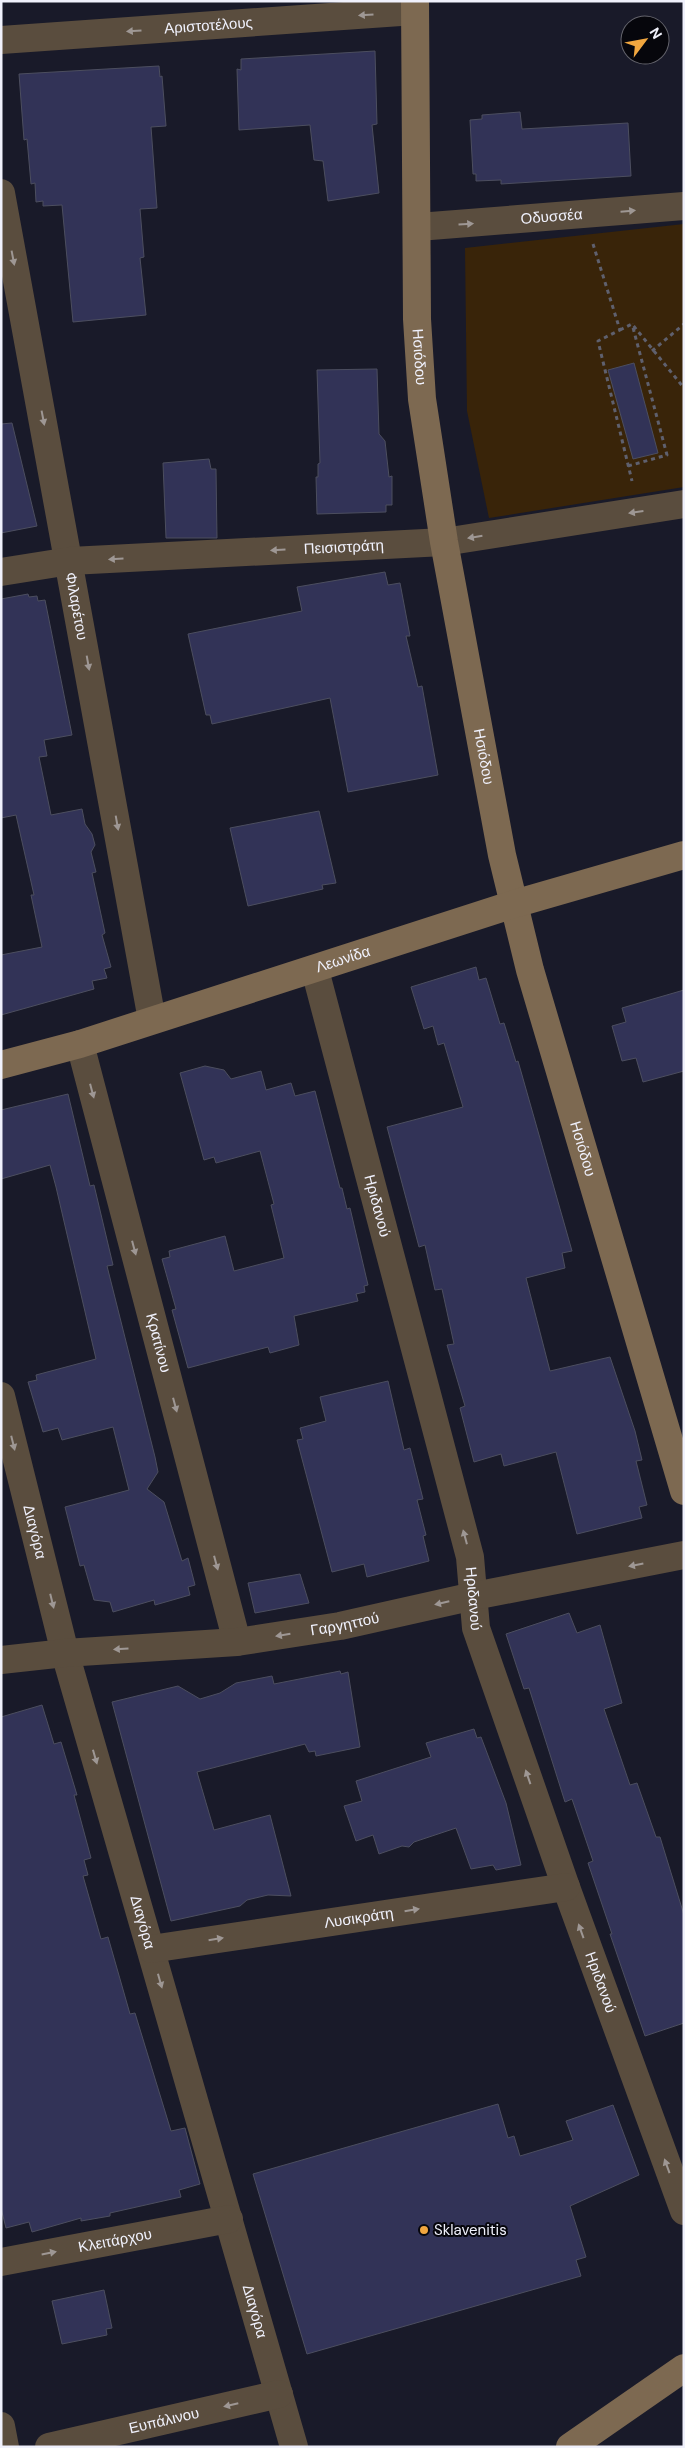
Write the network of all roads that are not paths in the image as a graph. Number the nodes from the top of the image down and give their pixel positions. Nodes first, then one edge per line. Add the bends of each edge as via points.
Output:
1 (415, 6) edge
2 (1, 40) edge
3 (1, 193) edge
4 (684, 206) edge
5 (418, 227) junction
6 (684, 504) edge
7 (444, 542) junction
8 (70, 561) junction
9 (1, 572) edge
10 (684, 855) edge
11 (514, 904) junction
12 (315, 970) junction
13 (152, 1020) junction
14 (80, 1044) junction
15 (1, 1065) edge
16 (1, 1396) edge
17 (684, 1491) edge
18 (684, 1555) edge
19 (474, 1596) junction
20 (237, 1642) junction
21 (65, 1653) junction
22 (1, 1660) edge
23 (566, 1887) junction
24 (151, 1949) junction
25 (684, 2211) edge
26 (230, 2219) junction
27 (1, 2262) edge
28 (684, 2368) edge
29 (279, 2394) junction
30 (1, 2426) edge
31 (5, 2447) edge
32 (49, 2447) edge
33 (294, 2447) edge
34 (570, 2447) edge

1 -> 2 street, Αριστοτέλους
1 - 5 street, Ησιόδου
3 -> 8 street, Φιλαρέτου
5 -> 4 street, Οδυσσέα
5 - 7 street, Ησιόδου via 417,319 422,399
6 -> 7 street, Πεισιστράτη
7 -> 8 street, Πεισιστράτη
7 - 11 street, Ησιόδου
8 - 9 street, Πεισιστράτη
8 -> 13 street, Φιλαρέτου
10 - 11 street, Λεωνίδα
11 - 12 street, Λεωνίδα
11 - 17 street, Ησιόδου via 530,970
12 - 13 street, Λεωνίδα
19 -> 12 street, Ηριδανού via 470,1557
13 - 14 street, Λεωνίδα
14 - 15 street, Λεωνίδα
14 -> 20 street, Κρατίνου
16 -> 21 street, Διαγόρα
18 -> 19 street, Γαργηττού
19 -> 20 street, Γαργηττού via 340,1626
23 -> 19 street, Ηριδανού via 476,1628
20 -> 21 street, Γαργηττού
21 - 22 street, Γαργηττού
21 -> 24 street, Διαγόρα
24 -> 23 street, Λυσικράτη
25 -> 23 street, Ηριδανού
24 -> 26 street, Διαγόρα
27 -> 26 street, Κλειτάρχου
26 - 29 street, Διαγόρα
28 - 34 street
29 -> 32 street, Ευπάλινου
29 - 33 street, Διαγόρα
30 - 31 street

